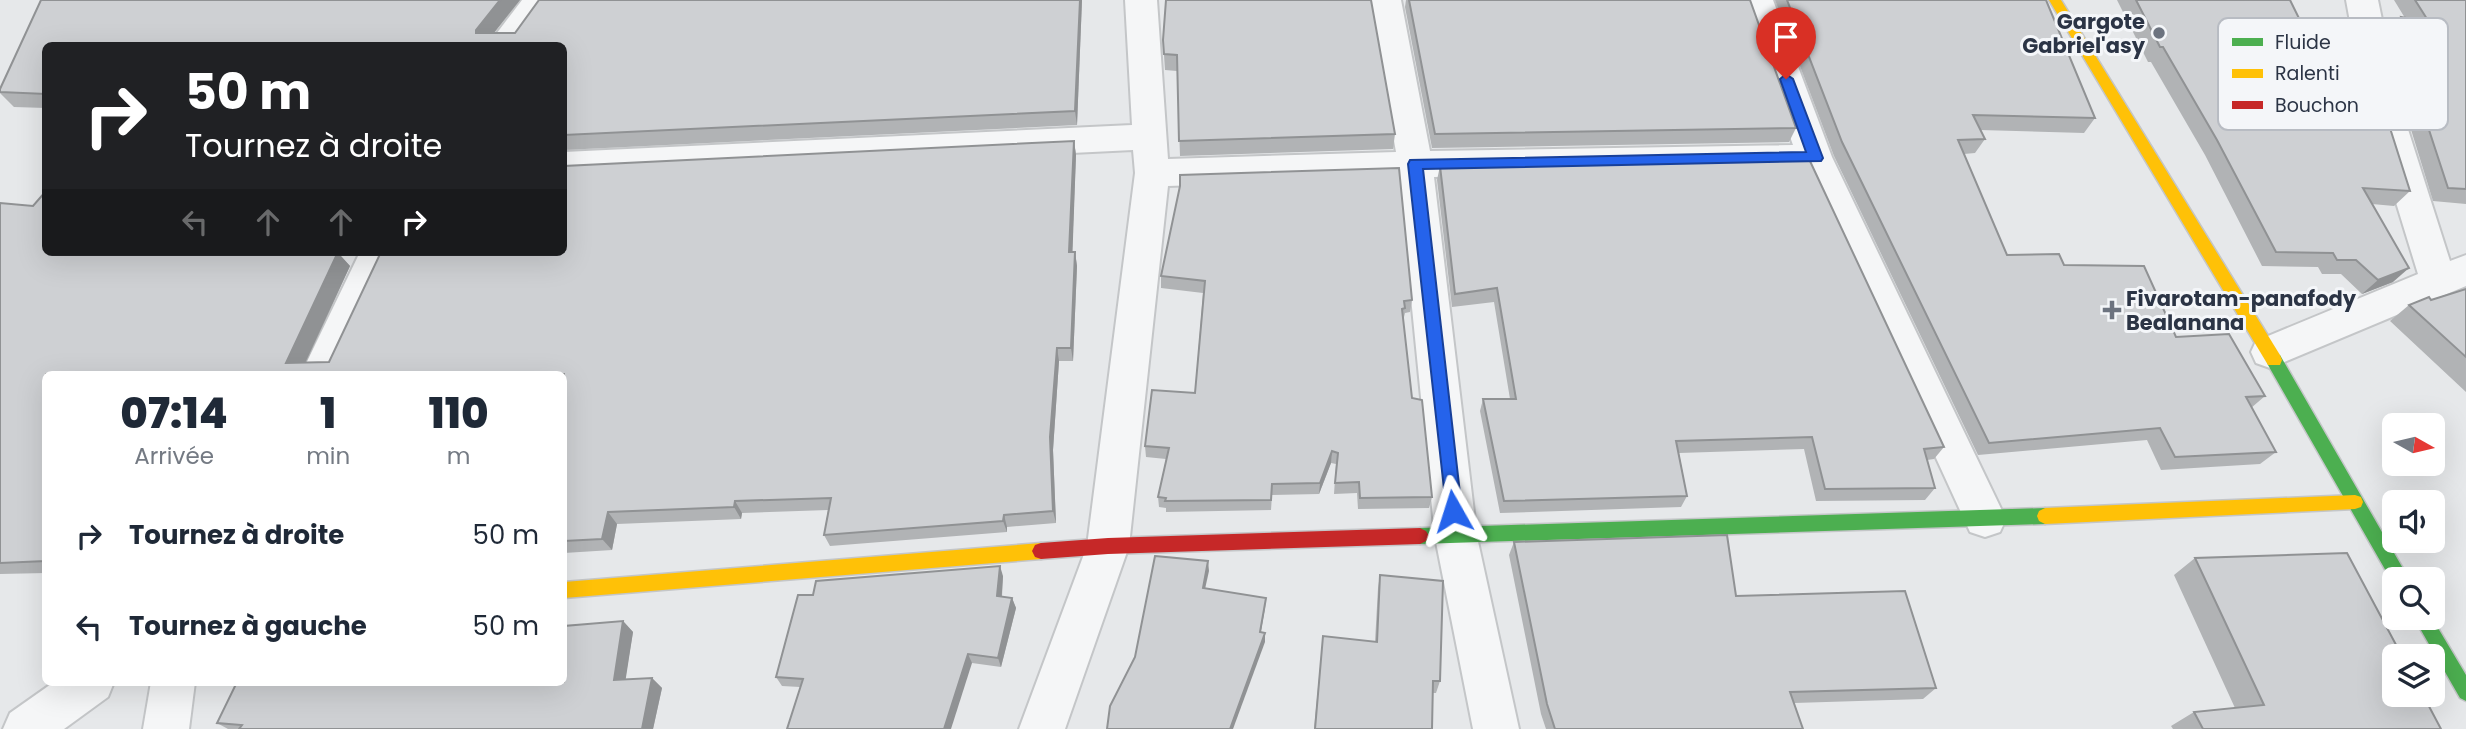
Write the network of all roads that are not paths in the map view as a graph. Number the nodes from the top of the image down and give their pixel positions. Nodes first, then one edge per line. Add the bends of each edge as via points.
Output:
1 (539, 0) edge
2 (1141, 0) edge
3 (1385, 0) edge
4 (1757, 0) edge
5 (2055, 0) edge
6 (2362, 0) edge
7 (2365, 18) edge
8 (506, 42) edge
9 (2394, 130) edge
10 (1152, 155) junction
11 (1815, 158) junction
12 (1415, 164) junction
13 (567, 165) edge
14 (376, 256) edge
15 (2452, 275) edge
16 (2270, 352) junction
17 (321, 371) edge
18 (2355, 502) junction
19 (1985, 519) junction
20 (1456, 537) junction
21 (1108, 546) junction
22 (2393, 567) edge
23 (567, 590) edge
24 (2430, 630) edge
25 (86, 686) edge
26 (172, 686) edge
27 (2466, 692) edge
28 (26, 729) edge
29 (166, 729) edge
30 (1042, 729) edge
31 (1496, 729) edge

1 - 8 street
2 - 10 street
3 - 12 street
4 - 11 street
5 - 16 street
6 - 7 street
9 - 15 street
10 - 12 street
10 - 13 street
10 - 21 street
11 - 12 street
11 - 19 street
12 - 20 street
14 - 17 street
15 - 16 street
16 - 18 street
18 - 19 street
18 - 22 street
19 - 20 street
20 - 21 street
20 - 31 street
21 - 23 street
21 - 30 street
24 - 27 street
25 - 28 street
26 - 29 street

